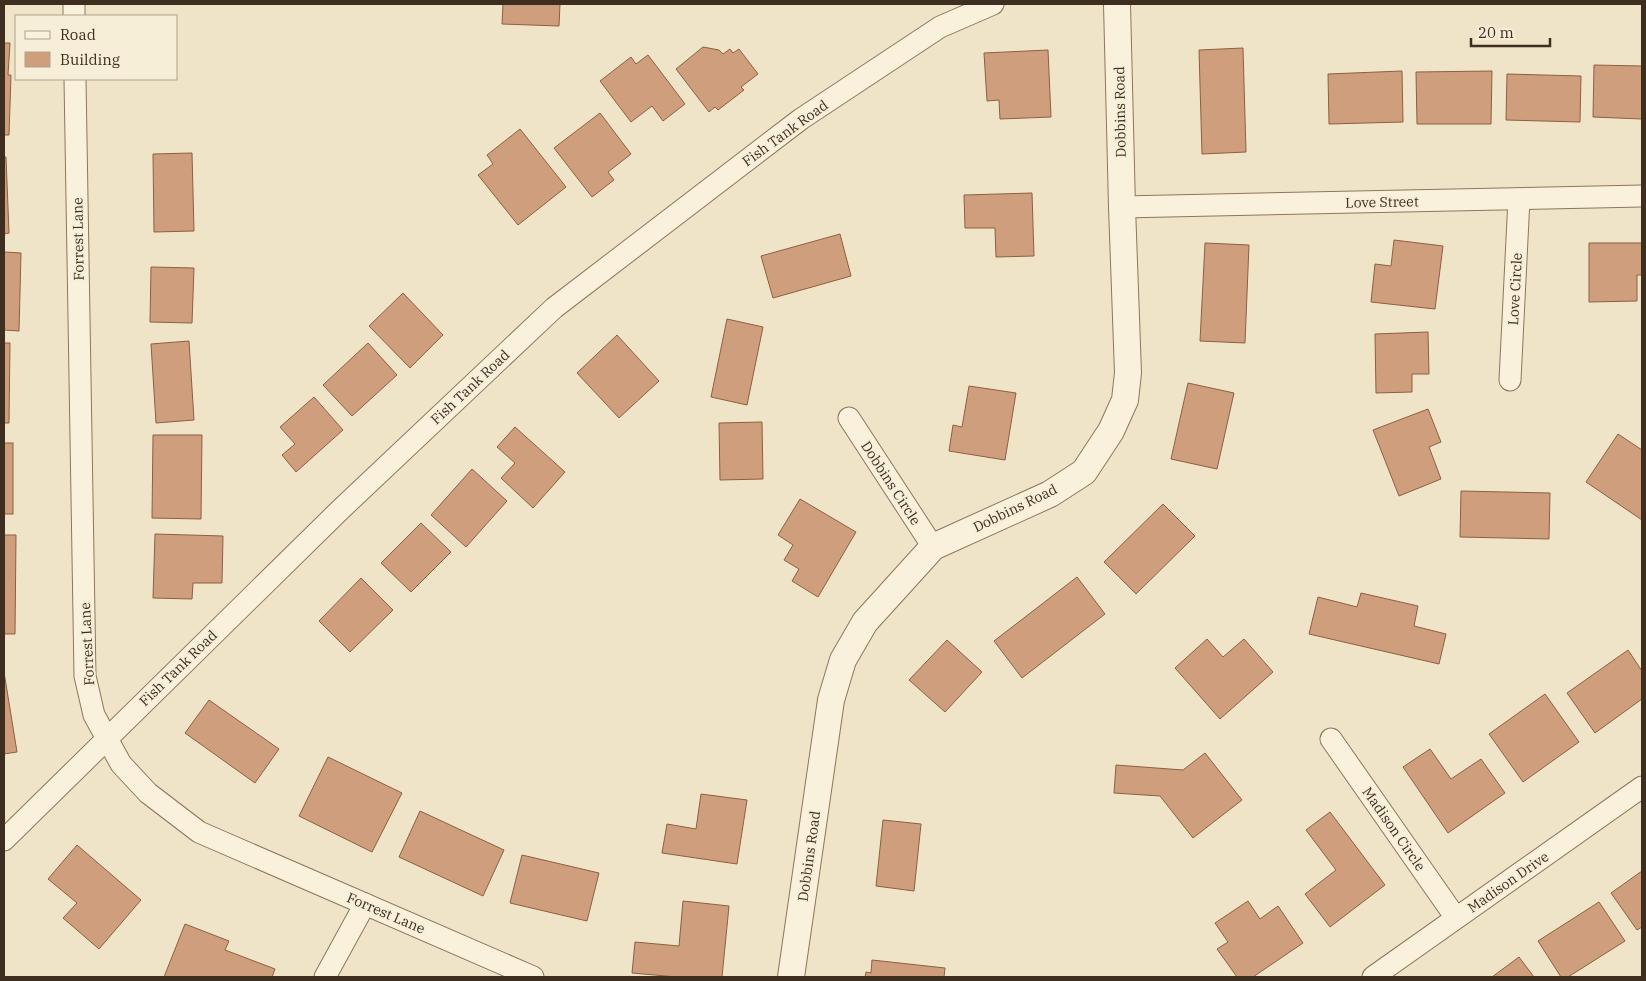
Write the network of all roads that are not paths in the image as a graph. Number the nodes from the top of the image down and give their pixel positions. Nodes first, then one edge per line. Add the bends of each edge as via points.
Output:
1 (993, 4) edge
2 (1117, 4) edge
3 (75, 80) edge
4 (1642, 196) edge
5 (1519, 199) junction
6 (1122, 208) junction
7 (1510, 380) dead end
8 (849, 418) dead end
9 (933, 547) junction
10 (107, 738) junction
11 (1331, 739) dead end
12 (1642, 787) edge
13 (4, 840) edge
14 (365, 904) junction
15 (1456, 918) junction
16 (325, 977) edge
17 (534, 977) edge
18 (791, 977) edge
19 (1373, 977) edge

1 - 10 street, Fish Tank Road via 940,27 801,118 554,308 347,503
2 - 6 street, Dobbins Road
3 - 10 street, Forrest Lane via 85,676 94,715
4 - 5 street, Love Street
5 - 6 street, Love Street
5 - 7 street, Love Circle
6 - 9 street, Dobbins Road via 1128,373 1126,400 1111,431 1084,472 1057,490
8 - 9 street, Dobbins Circle
9 - 18 street, Dobbins Road via 865,622 843,660 832,700
10 - 13 street, Fish Tank Road
10 - 14 street, Forrest Lane via 122,764 148,793 200,832
11 - 15 street, Madison Circle
12 - 15 street, Madison Drive
14 - 16 street
14 - 17 street, Forrest Lane
15 - 19 street, Madison Drive

